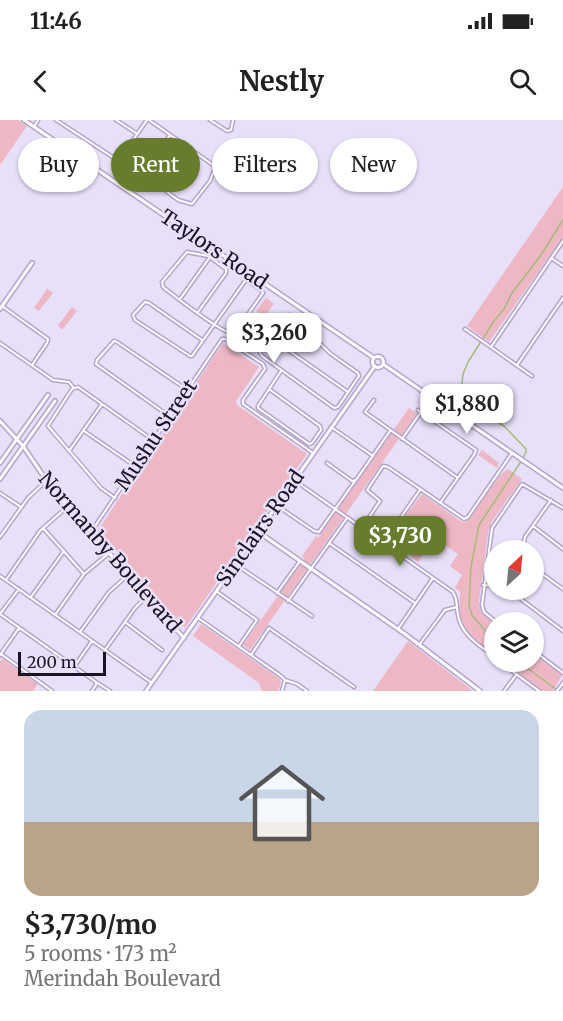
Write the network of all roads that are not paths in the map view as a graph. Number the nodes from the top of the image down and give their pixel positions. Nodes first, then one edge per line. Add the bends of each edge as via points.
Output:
1 (24, 120) edge
2 (38, 120) edge
3 (56, 120) edge
4 (116, 120) edge
5 (148, 120) edge
6 (210, 120) edge
7 (233, 120) edge
8 (34, 127) junction
9 (137, 134) junction
10 (170, 135) junction
11 (134, 138) edge
12 (168, 138) edge
13 (174, 138) edge
14 (192, 150) joint
15 (111, 155) edge
16 (563, 241) edge
17 (210, 257) junction
18 (551, 258) junction
19 (32, 264) dead end
20 (563, 266) edge
21 (563, 298) edge
22 (180, 299) junction
23 (1, 308) edge
24 (198, 312) junction
25 (215, 323) junction
26 (299, 324) junction
27 (465, 329) dead end
28 (237, 330) junction
29 (271, 338) junction
30 (250, 339) junction
31 (202, 340) junction
32 (0, 343) edge
33 (283, 346) junction
34 (263, 347) junction
35 (491, 347) junction
36 (242, 350) junction
37 (374, 358) junction
38 (383, 364) junction
39 (32, 365) junction
40 (517, 365) junction
41 (375, 366) junction
42 (281, 371) junction
43 (532, 376) dead end
44 (73, 387) junction
45 (186, 389) junction
46 (268, 389) junction
47 (348, 393) junction
48 (48, 395) dead end
49 (374, 400) dead end
50 (55, 401) dead end
51 (102, 404) junction
52 (169, 416) junction
53 (0, 421) edge
54 (331, 427) junction
55 (84, 431) junction
56 (390, 431) junction
57 (402, 439) junction
58 (16, 440) junction
59 (153, 440) junction
60 (23, 446) junction
61 (69, 451) junction
62 (313, 453) junction
63 (512, 453) junction
64 (373, 456) junction
65 (0, 463) edge
66 (327, 463) dead end
67 (135, 466) junction
68 (0, 478) edge
69 (458, 478) junction
70 (294, 480) junction
71 (46, 481) junction
72 (355, 481) junction
73 (563, 488) edge
74 (420, 490) junction
75 (0, 493) edge
76 (115, 498) junction
77 (551, 500) junction
78 (440, 503) junction
79 (276, 505) junction
80 (68, 506) junction
81 (21, 507) junction
82 (563, 508) edge
83 (336, 509) junction
84 (347, 517) junction
85 (533, 526) junction
86 (43, 528) junction
87 (362, 528) junction
88 (257, 531) junction
89 (91, 532) junction
90 (0, 537) edge
91 (524, 540) edge
92 (329, 543) junction
93 (383, 543) junction
94 (563, 549) edge
95 (64, 551) junction
96 (109, 553) junction
97 (300, 561) junction
98 (235, 564) junction
99 (311, 569) junction
100 (84, 574) junction
101 (128, 575) junction
102 (544, 575) edge
103 (0, 576) edge
104 (433, 578) junction
105 (6, 580) junction
106 (483, 585) joint
107 (19, 589) junction
108 (563, 589) edge
109 (216, 591) junction
110 (277, 593) junction
111 (31, 597) junction
112 (147, 597) junction
113 (522, 600) edge
114 (288, 601) junction
115 (415, 603) junction
116 (457, 607) junction
117 (485, 612) edge
118 (0, 614) edge
119 (55, 615) junction
120 (312, 616) dead end
121 (198, 618) junction
122 (125, 622) junction
123 (20, 628) junction
124 (398, 629) junction
125 (563, 631) edge
126 (80, 632) junction
127 (184, 638) junction
128 (92, 641) junction
129 (419, 645) junction
130 (239, 646) junction
131 (484, 648) edge
132 (105, 650) junction
133 (162, 650) dead end
134 (0, 655) edge
135 (251, 655) junction
136 (544, 659) edge
137 (74, 667) junction
138 (514, 672) edge
139 (517, 674) junction
140 (563, 674) edge
141 (285, 680) junction
142 (96, 682) junction
143 (152, 683) junction
144 (563, 683) edge
145 (354, 687) dead end
146 (52, 691) edge
147 (92, 691) edge
148 (110, 691) edge
149 (146, 691) edge
150 (282, 691) edge
151 (307, 691) edge
152 (480, 691) edge
153 (504, 691) edge
154 (538, 691) edge
155 (557, 691) edge

1 - 8 street, Taylors Road
2 - 8 street
3 - 15 street
4 - 9 street
5 - 9 street
5 - 10 street
6 - 7 street via 229,131
8 - 37 street, Taylors Road
9 - 11 street
10 - 12 street
10 - 13 street
14 - 14 street via 215,168 192,204 166,191
16 - 18 street
17 - 22 street
17 - 22 street via 188,252 162,282 162,287
17 - 24 street via 226,273
18 - 20 street
18 - 35 street
19 - 23 street
21 - 40 street
22 - 24 street
23 - 39 street via 48,339
24 - 25 street
25 - 28 street via 231,334
25 - 28 street via 248,280 263,293
25 - 31 street
26 - 29 street via 287,315
26 - 33 street
26 - 47 street via 358,374
27 - 35 street
28 - 30 street
29 - 33 street
29 - 34 street
30 - 34 street
30 - 36 street
31 - 31 street via 192,356 187,356 135,320 134,315 145,302 149,303
32 - 39 street
33 - 47 street
34 - 42 street via 261,355
35 - 40 street
36 - 45 street, Mushu Street via 222,339
36 - 62 street, Mushu Street via 265,369 243,404
37 - 38 street via 381,357
37 - 41 street
38 - 41 street
38 - 63 street
39 - 44 street via 53,380 69,382
40 - 43 street
41 - 54 street, Sinclairs Road
42 - 46 street
42 - 47 street via 334,408
44 - 51 street
44 - 61 street via 48,426
45 - 52 street, Mushu Street
45 - 52 street via 114,341 97,360 96,364
46 - 46 street via 258,408 312,443 320,426
48 - 58 street
49 - 56 street via 365,412
50 - 60 street
51 - 55 street
51 - 59 street
52 - 59 street, Mushu Street
53 - 58 street, Normanby Boulevard
54 - 62 street, Sinclairs Road
54 - 64 street
55 - 61 street
55 - 67 street
56 - 57 street
56 - 64 street
57 - 69 street
57 - 69 street via 420,411 476,450
58 - 60 street, Normanby Boulevard
58 - 65 street
59 - 67 street, Mushu Street
60 - 68 street
60 - 71 street, Normanby Boulevard
61 - 76 street via 101,488
62 - 70 street, Sinclairs Road
63 - 73 street
63 - 78 street via 466,519
64 - 72 street
66 - 72 street
67 - 76 street, Mushu Street
69 - 78 street
70 - 79 street, Sinclairs Road
70 - 83 street
71 - 80 street, Normanby Boulevard
71 - 81 street
72 - 83 street
74 - 78 street
74 - 87 street via 384,466 367,490 380,501
74 - 93 street
75 - 81 street
76 - 89 street, Mushu Street
77 - 82 street
77 - 85 street
77 - 106 street via 520,485 492,528
79 - 83 street via 317,532
79 - 88 street, Sinclairs Road
80 - 86 street
80 - 89 street, Normanby Boulevard
81 - 90 street
83 - 84 street
84 - 87 street
84 - 92 street
85 - 91 street
85 - 94 street
86 - 95 street
86 - 105 street
87 - 93 street
88 - 97 street
88 - 98 street, Sinclairs Road
89 - 96 street, Normanby Boulevard
92 - 99 street
92 - 115 street
93 - 104 street
95 - 100 street
95 - 111 street
96 - 100 street
96 - 101 street, Normanby Boulevard
97 - 99 street
97 - 110 street
98 - 109 street, Sinclairs Road
98 - 110 street
99 - 114 street
99 - 124 street
100 - 119 street
101 - 112 street, Normanby Boulevard
101 - 126 street via 109,592
102 - 108 street
103 - 105 street
104 - 115 street
104 - 116 street via 455,594
105 - 107 street
106 - 117 street
107 - 111 street
107 - 118 street
109 - 121 street, Sinclairs Road
109 - 130 street via 257,620
110 - 114 street
111 - 119 street
112 - 122 street
112 - 127 street, Normanby Boulevard
113 - 125 street
114 - 120 street
115 - 124 street
116 - 129 street via 445,610
116 - 131 street via 465,633
118 - 123 street
119 - 126 street
121 - 127 street, Sinclairs Road
121 - 130 street
122 - 132 street
122 - 133 street
123 - 134 street
123 - 137 street
124 - 129 street
126 - 128 street
127 - 143 street, Sinclairs Road
128 - 132 street
128 - 137 street
129 - 152 street
130 - 135 street
132 - 143 street
134 - 146 street
135 - 141 street
135 - 145 street via 269,628
136 - 140 street
137 - 142 street
138 - 139 street
139 - 153 street
139 - 154 street
141 - 150 street
141 - 151 street
142 - 147 street
142 - 148 street
143 - 149 street, Sinclairs Road
144 - 155 street

